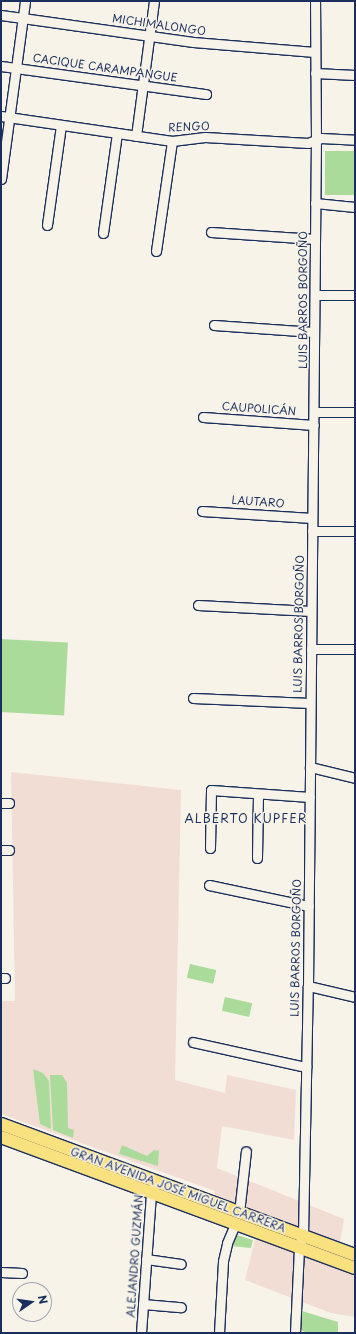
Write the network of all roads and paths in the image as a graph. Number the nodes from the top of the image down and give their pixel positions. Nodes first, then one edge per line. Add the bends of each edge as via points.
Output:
1 (25, 1) edge
2 (154, 1) edge
3 (315, 1) edge
4 (1, 15) edge
5 (23, 18) junction
6 (150, 36) junction
7 (315, 52) junction
8 (1, 66) edge
9 (16, 68) junction
10 (316, 73) junction
11 (355, 76) edge
12 (143, 86) junction
13 (206, 94) dead end
14 (5, 117) edge
15 (61, 125) junction
16 (117, 133) junction
17 (136, 136) junction
18 (316, 139) junction
19 (355, 140) edge
20 (172, 141) junction
21 (1, 179) edge
22 (315, 203) junction
23 (355, 207) edge
24 (47, 225) dead end
25 (211, 232) dead end
26 (103, 234) dead end
27 (315, 239) junction
28 (156, 251) dead end
29 (315, 295) junction
30 (355, 295) edge
31 (214, 325) dead end
32 (314, 332) junction
33 (314, 412) junction
34 (355, 412) edge
35 (202, 417) dead end
36 (314, 425) junction
37 (202, 511) dead end
38 (312, 518) junction
39 (312, 531) junction
40 (355, 531) edge
41 (198, 605) dead end
42 (311, 611) junction
43 (311, 649) junction
44 (355, 649) edge
45 (193, 698) dead end
46 (310, 703) junction
47 (310, 767) junction
48 (355, 778) edge
49 (258, 794) junction
50 (310, 798) junction
51 (210, 848) dead end
52 (257, 858) dead end
53 (209, 885) dead end
54 (309, 906) junction
55 (308, 986) junction
56 (355, 997) edge
57 (194, 1042) dead end
58 (306, 1067) junction
59 (1, 1124) edge
60 (1, 1137) edge
61 (246, 1151) dead end
62 (155, 1181) junction
63 (151, 1193) junction
64 (237, 1218) junction
65 (301, 1242) junction
66 (355, 1255) edge
67 (146, 1258) junction
68 (180, 1264) dead end
69 (355, 1268) edge
70 (1, 1272) edge
71 (22, 1273) dead end
72 (143, 1304) junction
73 (181, 1307) dead end
74 (141, 1333) edge
75 (219, 1333) edge
76 (295, 1333) edge

1 - 5 street
2 - 6 street
3 - 7 street, LUIS BARROS BORGOÑO
4 - 5 street, MICHIMALONGO
5 - 6 street, MICHIMALONGO
5 - 9 street
6 - 7 street, MICHIMALONGO
6 - 12 street
7 - 10 street, LUIS BARROS BORGOÑO
8 - 9 street, CACIQUE CARAMPANGUE
9 - 12 street, CACIQUE CARAMPANGUE
9 - 14 street
10 - 11 street
10 - 18 street, LUIS BARROS BORGOÑO
12 - 13 street, CACIQUE CARAMPANGUE
12 - 17 street
14 - 15 street, RENGO
14 - 21 street
15 - 16 street, RENGO
15 - 24 street
16 - 17 street, RENGO
16 - 26 street
17 - 20 street, RENGO
18 - 19 street, RENGO
18 - 20 street, RENGO via 308,143 205,137
18 - 22 street, LUIS BARROS BORGOÑO
20 - 28 street
22 - 23 street
22 - 27 street, LUIS BARROS BORGOÑO
25 - 27 street
27 - 29 street, LUIS BARROS BORGOÑO
29 - 30 street
29 - 32 street, LUIS BARROS BORGOÑO
31 - 32 street
32 - 33 street, LUIS BARROS BORGOÑO
33 - 34 street
33 - 36 street, LUIS BARROS BORGOÑO
35 - 36 street, CAUPOLICÁN
36 - 38 street, LUIS BARROS BORGOÑO
37 - 38 street, LAUTARO
38 - 39 street, LUIS BARROS BORGOÑO
39 - 40 street
39 - 42 street, LUIS BARROS BORGOÑO
41 - 42 street
42 - 43 street, LUIS BARROS BORGOÑO
43 - 44 street
43 - 46 street, LUIS BARROS BORGOÑO
45 - 46 street
46 - 47 street, LUIS BARROS BORGOÑO
47 - 48 street
47 - 50 street, LUIS BARROS BORGOÑO
49 - 50 street
49 - 51 street via 211,790
49 - 52 street
50 - 54 street, LUIS BARROS BORGOÑO
53 - 54 street
54 - 55 street, LUIS BARROS BORGOÑO
55 - 56 street
55 - 58 street, LUIS BARROS BORGOÑO
57 - 58 street
58 - 65 street, LUIS BARROS BORGOÑO
59 - 62 main road, GRAN AVENIDA JOSÉ MIGUEL CARRERA
60 - 63 main road, GRAN AVENIDA JOSÉ MIGUEL CARRERA
61 - 64 street
62 - 63 street, ALEJANDRO GUZMÁN
62 - 64 main road, GRAN AVENIDA JOSÉ MIGUEL CARRERA
63 - 64 main road, GRAN AVENIDA JOSÉ MIGUEL CARRERA
63 - 67 street, ALEJANDRO GUZMÁN
64 - 65 main road, GRAN AVENIDA JOSÉ MIGUEL CARRERA
64 - 75 street via 223,1261
65 - 66 main road, GRAN AVENIDA JOSÉ MIGUEL CARRERA
65 - 69 main road, GRAN AVENIDA JOSÉ MIGUEL CARRERA
65 - 76 street, LUIS BARROS BORGOÑO
67 - 68 street
67 - 72 street, ALEJANDRO GUZMÁN
70 - 71 street
72 - 73 street
72 - 74 street, ALEJANDRO GUZMÁN

